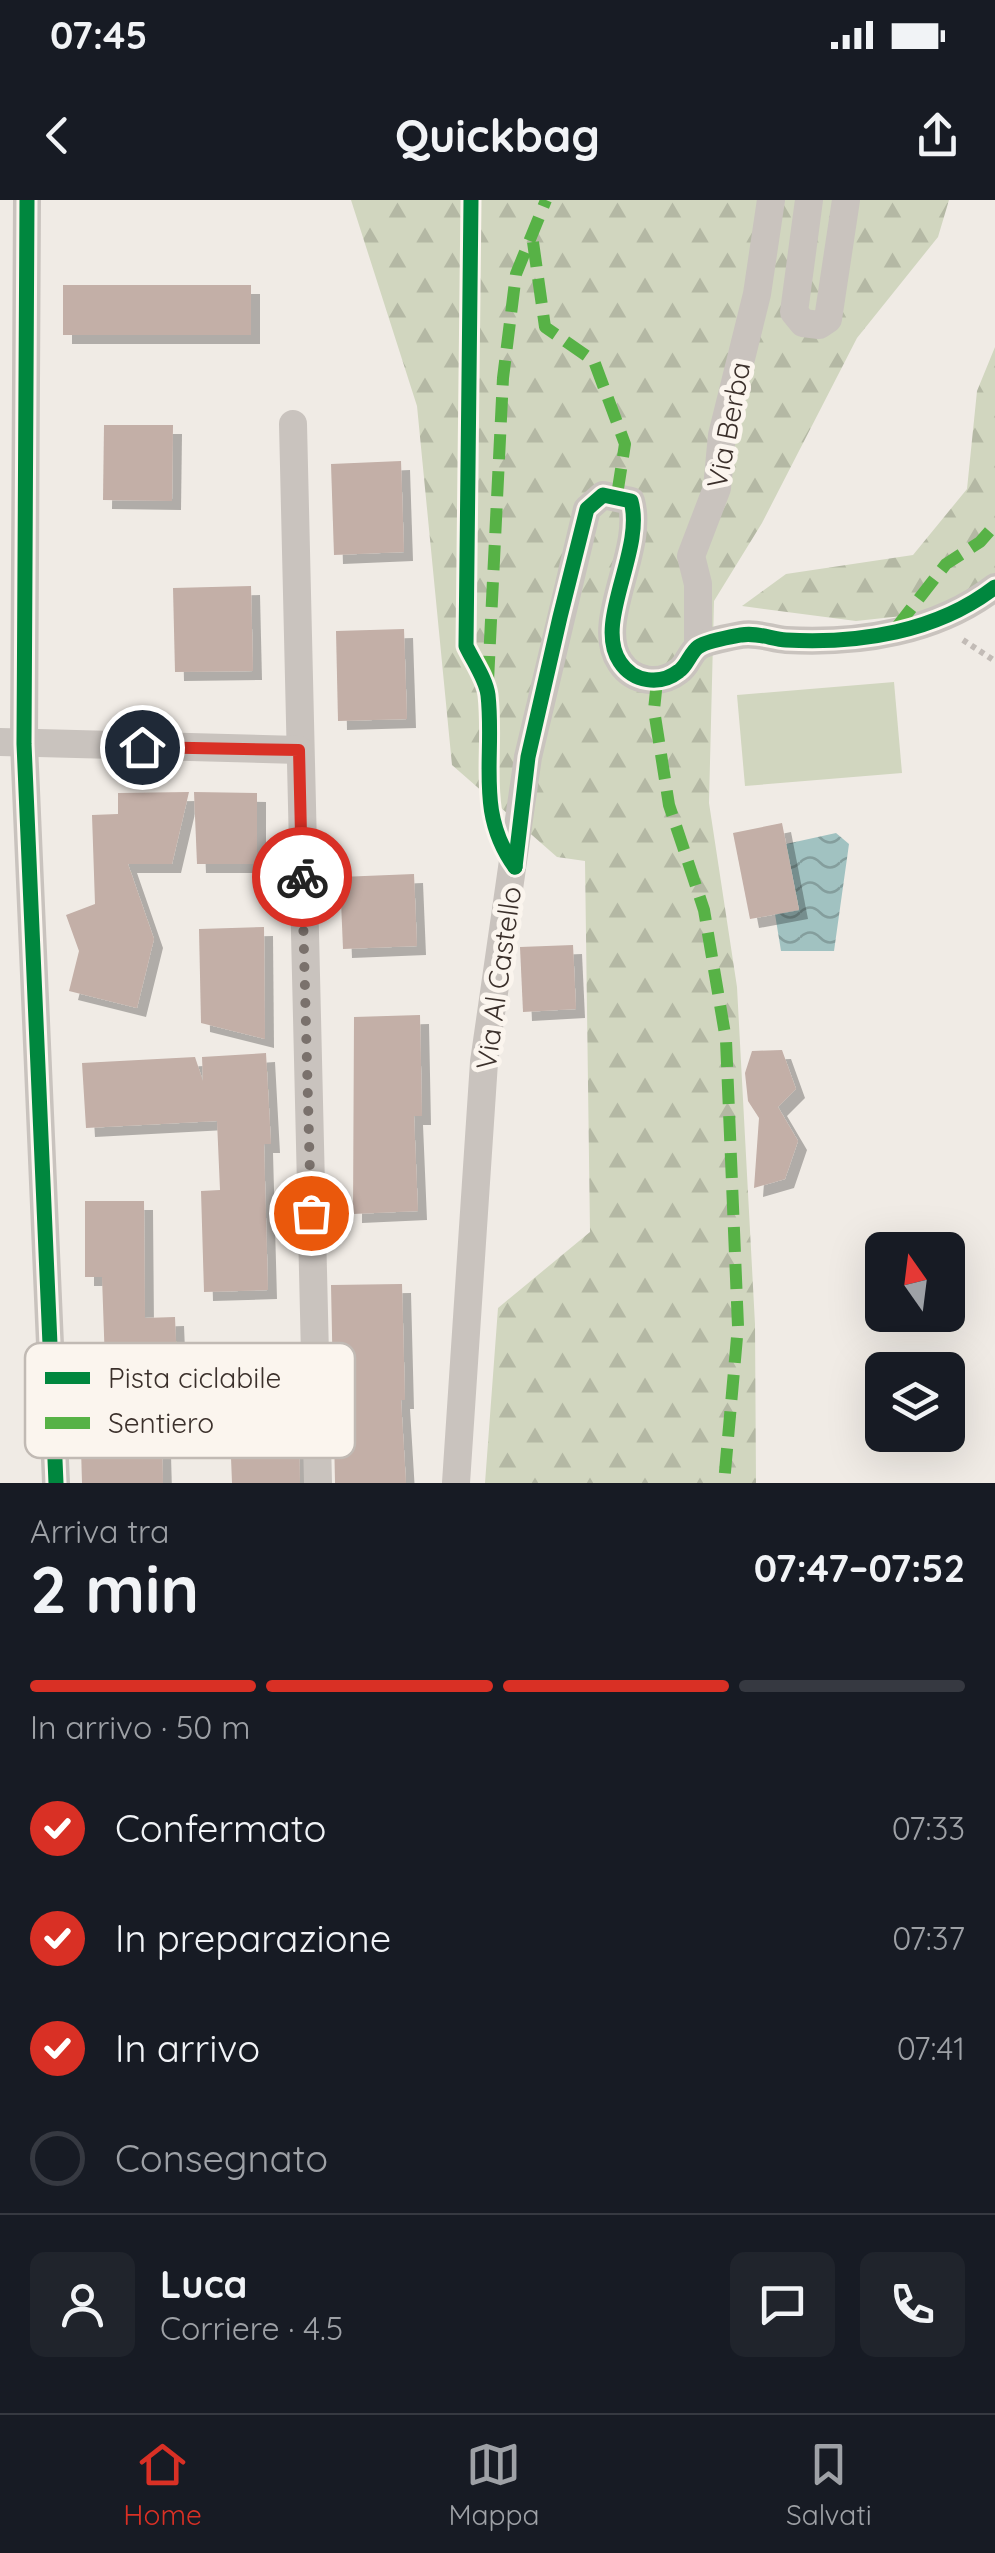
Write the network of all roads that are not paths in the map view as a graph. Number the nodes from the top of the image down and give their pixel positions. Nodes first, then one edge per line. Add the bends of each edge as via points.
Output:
1 (27, 200) edge
2 (771, 200) edge
3 (808, 200) edge
4 (846, 200) edge
5 (293, 424) dead end
6 (995, 586) edge
7 (698, 647) junction
8 (12, 743) edge
9 (299, 750) junction
10 (48, 1343) edge
11 (314, 1343) edge
12 (55, 1458) edge
13 (317, 1458) edge
14 (56, 1483) edge
15 (318, 1483) edge
16 (456, 1483) edge

1 - 8 street
2 - 7 street, Via Berba via 717,488 691,556
3 - 4 street via 794,312 803,323 819,326 828,320
5 - 9 street
6 - 7 street, Via Al Castello via 936,623 891,634 788,640 746,634
7 - 16 street, Via Al Castello via 681,671 658,681 632,676 617,660 611,631 637,522 632,501 603,494 588,509 528,756 484,1062
8 - 9 street
8 - 10 street
9 - 11 street
12 - 14 street
13 - 15 street

